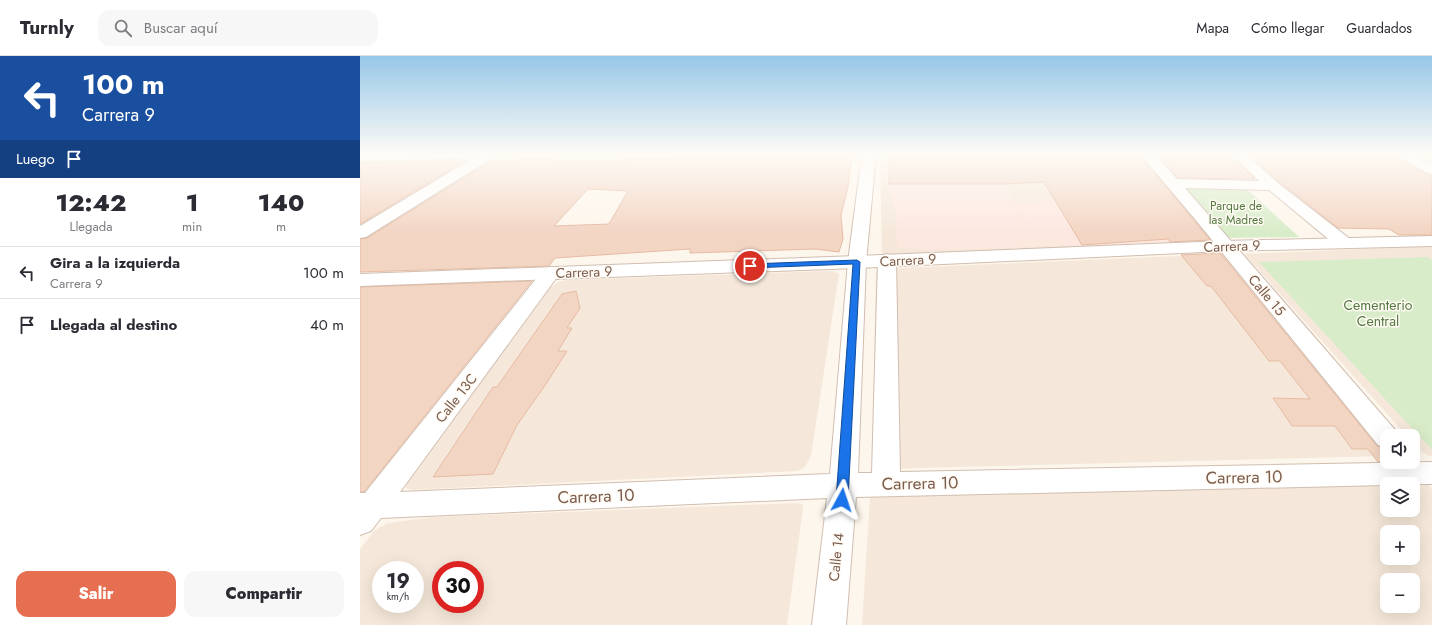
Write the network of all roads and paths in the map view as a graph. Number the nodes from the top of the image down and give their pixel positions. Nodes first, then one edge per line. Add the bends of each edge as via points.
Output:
1 (446, 181) edge
2 (866, 181) edge
3 (1267, 181) edge
4 (1171, 182) joint
5 (1273, 186) junction
6 (360, 233) edge
7 (1432, 241) edge
8 (1344, 243) junction
9 (1225, 246) junction
10 (887, 260) junction
11 (857, 262) junction
12 (551, 273) junction
13 (360, 280) edge
14 (1380, 430) edge
15 (1422, 475) edge
16 (886, 484) junction
17 (843, 485) junction
18 (364, 511) edge
19 (829, 625) edge

1 - 6 street
2 - 11 street, Calle 14
3 - 5 street
4 - 5 street
4 - 9 street, Calle 15
5 - 8 street
7 - 8 street, Carrera 9
8 - 9 street, Carrera 9
9 - 10 street, Carrera 9
9 - 14 street, Calle 15
10 - 11 street, Carrera 9
10 - 16 street
11 - 12 street, Carrera 9
11 - 17 street, Calle 14
12 - 13 street, Carrera 9
12 - 18 street, Calle 13C
15 - 16 street, Carrera 10
16 - 17 street, Carrera 10
17 - 18 street, Carrera 10
17 - 19 street, Calle 14

